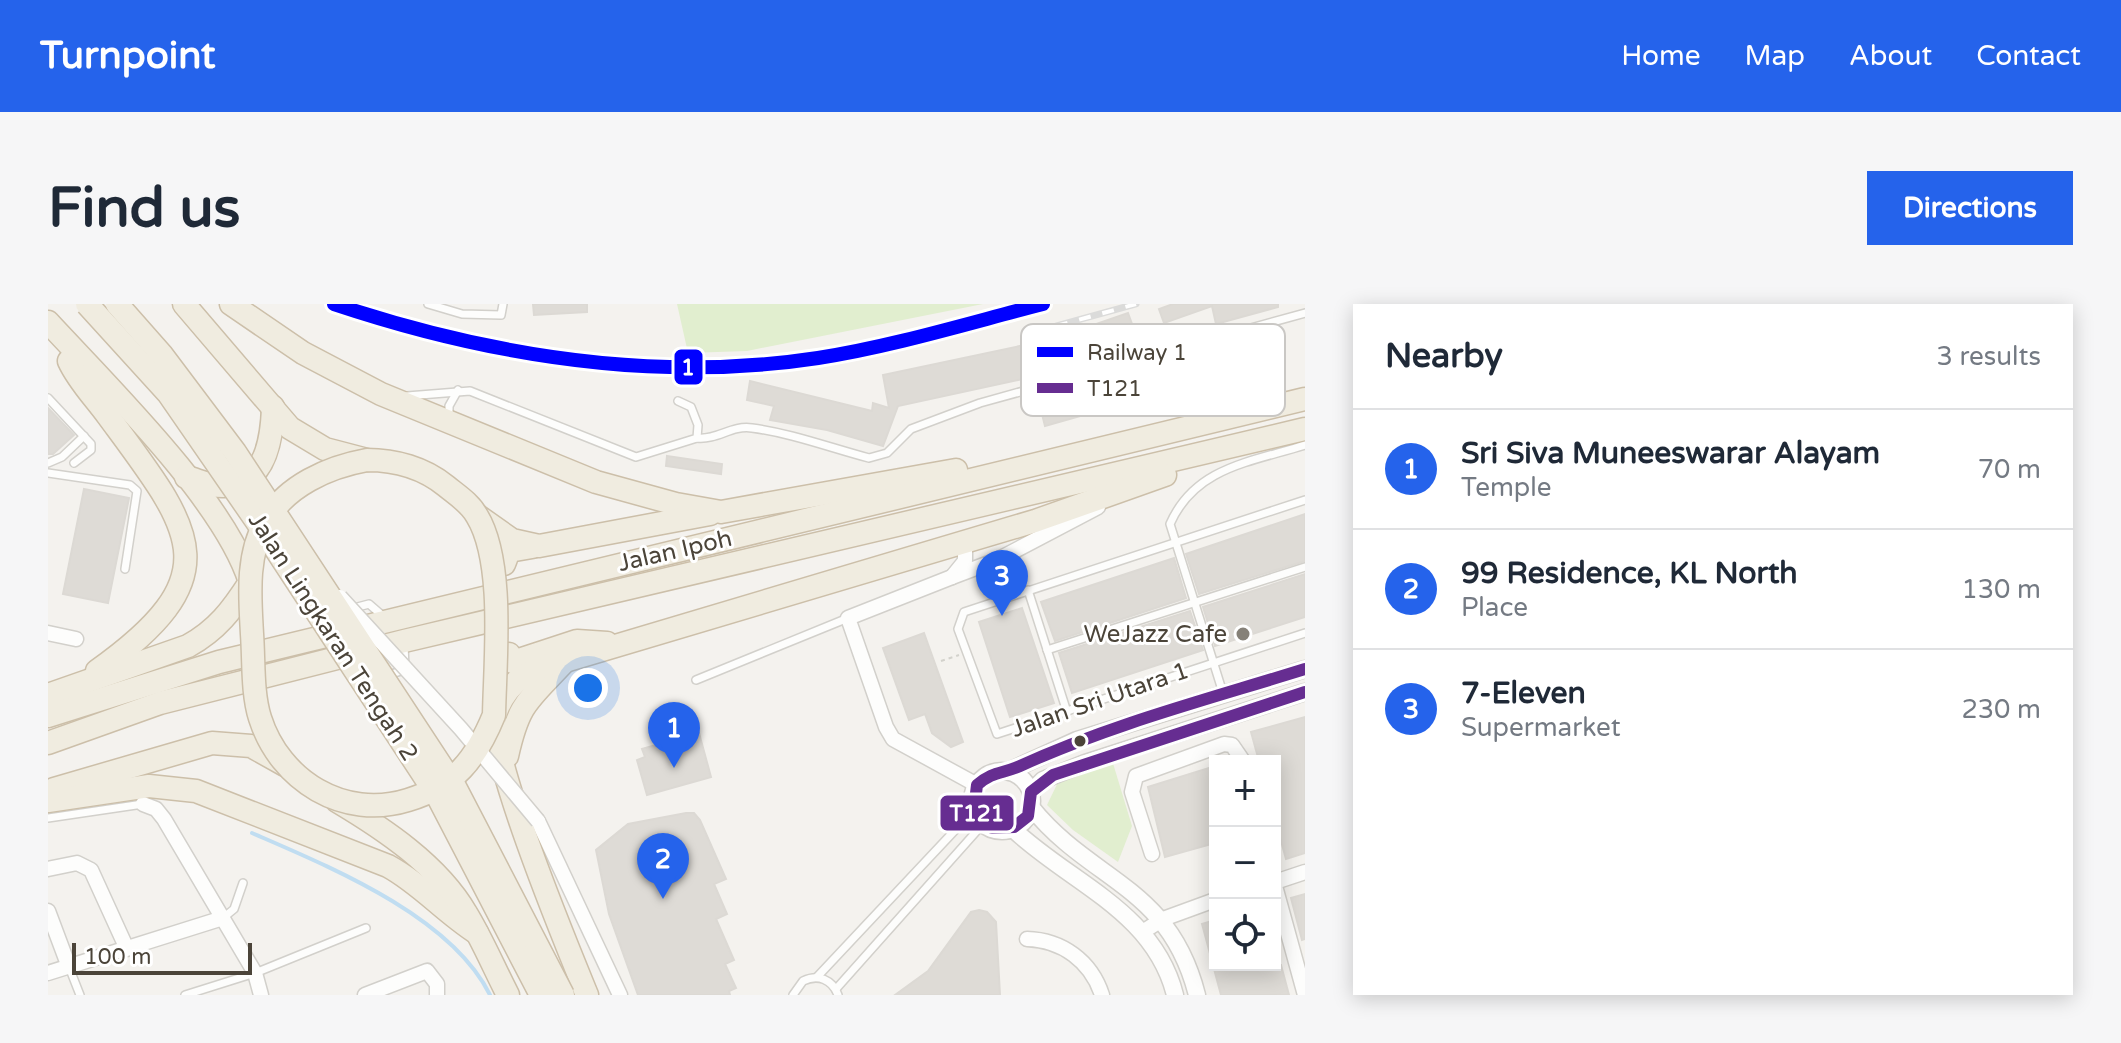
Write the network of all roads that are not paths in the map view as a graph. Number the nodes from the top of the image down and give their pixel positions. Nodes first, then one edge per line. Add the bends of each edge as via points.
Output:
1 (87, 304) edge
2 (117, 304) edge
3 (184, 304) edge
4 (231, 304) edge
5 (428, 304) edge
6 (503, 304) edge
7 (444, 307) edge
8 (1305, 313) edge
9 (1265, 324) edge
10 (52, 326) edge
11 (458, 390) junction
12 (1021, 392) edge
13 (381, 394) junction
14 (48, 398) edge
15 (1305, 399) edge
16 (678, 401) dead end
17 (1285, 404) edge
18 (273, 407) junction
19 (1233, 416) edge
20 (1212, 421) junction
21 (450, 424) junction
22 (1305, 429) edge
23 (84, 436) junction
24 (697, 438) junction
25 (1305, 445) edge
26 (1221, 451) junction
27 (367, 460) junction
28 (48, 463) edge
29 (74, 463) dead end
30 (48, 473) edge
31 (186, 477) junction
32 (1142, 485) junction
33 (1305, 500) edge
34 (721, 512) junction
35 (478, 516) junction
36 (1175, 543) junction
37 (955, 544) junction
38 (539, 546) junction
39 (307, 561) junction
40 (1305, 567) edge
41 (125, 569) dead end
42 (952, 577) junction
43 (250, 582) junction
44 (1028, 590) junction
45 (1194, 600) junction
46 (848, 618) junction
47 (48, 633) edge
48 (1305, 633) edge
49 (76, 639) dead end
50 (620, 644) junction
51 (1047, 650) junction
52 (1215, 660) junction
53 (565, 661) junction
54 (1305, 669) edge
55 (696, 680) dead end
56 (78, 684) junction
57 (1305, 692) edge
58 (48, 695) edge
59 (1224, 696) junction
60 (1067, 712) junction
61 (494, 715) junction
62 (48, 716) edge
63 (48, 743) edge
64 (1239, 755) edge
65 (285, 765) junction
66 (504, 769) junction
67 (1009, 771) junction
68 (977, 785) junction
69 (48, 790) edge
70 (329, 796) junction
71 (1031, 800) junction
72 (48, 801) edge
73 (143, 804) joint
74 (978, 817) junction
75 (48, 818) edge
76 (1013, 829) junction
77 (1152, 854) dead end
78 (48, 869) edge
79 (1305, 872) edge
80 (1281, 882) edge
81 (243, 883) dead end
82 (1279, 899) edge
83 (1209, 902) edge
84 (48, 911) edge
85 (223, 918) junction
86 (1163, 919) junction
87 (366, 928) dead end
88 (1144, 931) junction
89 (477, 933) junction
90 (1027, 939) dead end
91 (127, 949) junction
92 (69, 967) junction
93 (48, 973) edge
94 (255, 973) junction
95 (817, 977) junction
96 (837, 992) edge
97 (80, 995) edge
98 (185, 995) edge
99 (261, 995) edge
100 (365, 995) edge
101 (437, 995) edge
102 (508, 995) edge
103 (541, 995) edge
104 (563, 995) edge
105 (587, 995) edge
106 (620, 995) edge
107 (793, 995) edge
108 (1102, 995) edge
109 (1175, 995) edge
110 (1197, 995) edge
111 (1305, 995) edge

1 - 103 highway, Jalan Lingkaran Tengah 2, bridge via 168,393 297,580 438,797
2 - 39 highway, Jalan Lingkaran Tengah 2, bridge via 201,405
3 - 18 highway
4 - 13 highway via 303,353
5 - 7 lane
6 - 7 lane via 497,317
8 - 9 lane
10 - 31 highway
10 - 56 highway via 73,369 170,501 185,548 180,585 165,614
11 - 13 lane
11 - 21 lane via 449,406
11 - 24 lane via 486,396 636,457
12 - 24 lane via 911,429 879,457 750,427 713,440
13 - 21 highway
14 - 23 lane
15 - 17 highway, Jalan Ipoh
16 - 24 lane via 691,407
18 - 27 highway via 307,439
18 - 31 highway via 272,441 264,460 243,481 225,486
19 - 20 highway, Jalan Ipoh
20 - 34 highway
20 - 62 highway, Jalan Ipoh via 320,637 163,678
21 - 34 highway via 596,482
22 - 26 highway, Jalan Ipoh
23 - 28 lane
23 - 29 lane via 93,447
25 - 36 lane via 1208,476 1177,506 1170,524
26 - 32 highway
26 - 63 highway, Jalan Ipoh via 404,641 160,703
27 - 35 highway, bridge via 427,473
27 - 43 highway, bridge via 317,475 285,499 266,521
30 - 41 lane via 130,485 137,491
31 - 43 highway via 237,548
32 - 37 highway
32 - 42 street via 997,560
33 - 36 lane, Jalan Sri Utara 1
34 - 38 highway
35 - 38 highway via 512,540
35 - 61 highway, bridge via 493,565
36 - 44 lane, Jalan Sri Utara 1
36 - 45 lane
37 - 42 street via 965,551 965,561
37 - 50 highway
38 - 50 highway via 509,551 504,564 513,662 577,641
39 - 104 highway, Jalan Lingkaran Tengah 2, bridge via 455,787
39 - 106 street, bridge via 538,821
40 - 45 lane
42 - 46 street
43 - 56 highway via 208,635
43 - 65 highway, bridge via 260,717
44 - 51 lane
44 - 60 lane, Jalan Sri Utara 1 via 964,612 958,629 997,734
45 - 51 lane
45 - 52 lane
46 - 55 lane
46 - 68 street via 893,739
47 - 49 street
48 - 52 lane, Jalan Sri Utara 1
50 - 53 highway
51 - 60 lane
52 - 59 lane
52 - 60 lane, Jalan Sri Utara 1
53 - 61 highway via 543,664 521,677
53 - 66 highway via 519,711
54 - 59 street
56 - 58 highway
57 - 71 street via 1053,775
59 - 67 street via 1077,740
61 - 66 highway
61 - 70 highway, bridge via 468,766 436,789 378,806
64 - 77 street via 1224,744 1136,776 1132,792
65 - 69 highway via 251,746 212,743
65 - 70 highway, bridge
66 - 105 highway
67 - 68 street via 991,773
67 - 71 street via 1019,776
68 - 74 street
70 - 89 highway via 374,823 437,877
71 - 76 street via 1021,824
71 - 86 street via 1071,848 1127,886
72 - 89 highway via 149,786 196,791 388,866 411,878 448,915
73 - 75 lane
73 - 85 street via 164,819
74 - 76 street via 1002,831
74 - 95 lane
74 - 96 lane
76 - 88 street
78 - 91 street via 77,863 91,870
79 - 80 street
81 - 85 lane via 234,909
82 - 111 street
83 - 86 street
84 - 92 street
85 - 91 street
85 - 94 street
86 - 88 street
86 - 110 street
87 - 94 lane
88 - 109 street
89 - 102 highway
90 - 108 street via 1060,944 1077,956
91 - 92 street
92 - 93 street
92 - 97 lane
94 - 98 lane
94 - 99 street
95 - 96 lane
95 - 107 lane via 803,981
100 - 101 street via 427,971 437,984

